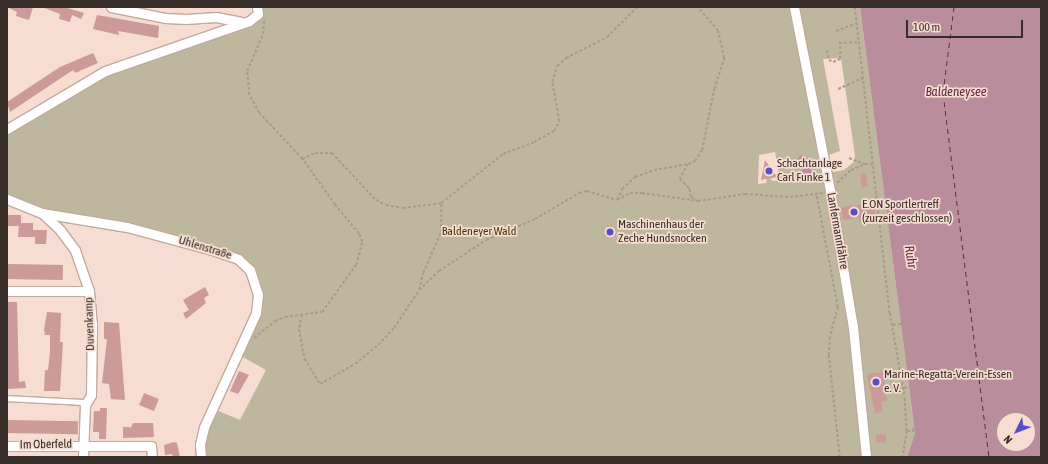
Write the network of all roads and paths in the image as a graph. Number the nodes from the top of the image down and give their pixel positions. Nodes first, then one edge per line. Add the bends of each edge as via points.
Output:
1 (111, 7) edge
2 (637, 7) edge
3 (697, 7) edge
4 (794, 7) edge
5 (854, 7) edge
6 (257, 10) edge
7 (245, 23) junction
8 (857, 23) junction
9 (836, 31) dead end
10 (859, 42) junction
11 (826, 50) dead end
12 (863, 78) junction
13 (838, 89) dead end
14 (7, 129) edge
15 (849, 158) dead end
16 (302, 159) junction
17 (688, 164) junction
18 (865, 164) junction
19 (873, 164) junction
20 (830, 190) junction
21 (7, 199) edge
22 (617, 200) junction
23 (698, 201) junction
24 (441, 203) junction
25 (42, 213) junction
26 (419, 290) junction
27 (7, 291) edge
28 (89, 291) junction
29 (302, 315) junction
30 (918, 322) dead end
31 (906, 323) junction
32 (893, 325) junction
33 (244, 344) junction
34 (922, 358) dead end
35 (910, 359) junction
36 (921, 364) dead end
37 (911, 366) junction
38 (922, 369) dead end
39 (912, 370) junction
40 (922, 373) dead end
41 (912, 374) junction
42 (923, 378) dead end
43 (913, 379) junction
44 (923, 382) dead end
45 (914, 386) junction
46 (924, 387) dead end
47 (904, 388) junction
48 (942, 392) dead end
49 (7, 398) edge
50 (86, 404) junction
51 (913, 427) dead end
52 (907, 431) junction
53 (84, 445) junction
54 (7, 446) edge
55 (84, 457) edge
56 (152, 457) edge
57 (202, 457) edge
58 (840, 457) edge
59 (866, 457) edge
60 (903, 457) edge

1 - 7 street via 166,18 216,16
2 - 24 path via 607,38 566,58 557,66 552,82 559,121 554,131 503,154
3 - 17 path via 718,31 724,58 714,89 702,150 695,161
4 - 20 street, Lanfermannfähre
5 - 8 path
6 - 7 street
6 - 16 path via 264,19 265,27 247,70 248,89 259,113
7 - 14 street via 105,71
8 - 9 path
8 - 10 path
10 - 11 path via 839,43 840,59 833,62 829,60
10 - 12 path
12 - 13 path
12 - 19 path
15 - 18 path
16 - 24 path via 314,153 332,154 376,200 386,205 402,208
16 - 29 path via 335,206 359,234 362,242 356,265 327,307 322,312
17 - 22 path via 654,170 635,177 622,189
17 - 23 path via 680,179 690,189 691,197
18 - 19 path
18 - 20 path via 852,170
19 - 32 path
20 - 59 street, Lanfermannfähre via 858,359
21 - 25 street, Uhlenstraße
22 - 23 path via 630,193
22 - 26 path via 587,191 534,219 486,240 439,271
23 - 58 path via 745,194 817,196 838,307 830,338 829,355
24 - 26 path via 441,232 422,273
25 - 28 street, Duvenkamp via 60,230 75,250
25 - 33 street, Uhlenstraße via 127,227 238,259 250,270 258,294 256,313
26 - 29 path via 394,328 378,345 355,364 320,384 305,359 299,329
27 - 28 street
28 - 50 street, Duvenkamp via 92,323 90,395
29 - 33 path via 275,321
30 - 31 path
31 - 32 path
31 - 35 path
32 - 47 path
33 - 57 street, Uhlenstraße via 204,427 200,445
34 - 35 path
35 - 37 path
36 - 37 path
37 - 39 path
38 - 39 path
39 - 41 path
40 - 41 path
41 - 43 path
42 - 43 path
43 - 45 path
44 - 45 path
45 - 46 path
45 - 47 path
45 - 48 path via 915,395
47 - 52 path
49 - 50 lane
50 - 53 street, Im Oberfeld
51 - 52 path via 914,431
52 - 60 path
53 - 54 street, Im Oberfeld
53 - 55 street, Im Oberfeld
53 - 56 street, Im Oberfeld via 151,446

